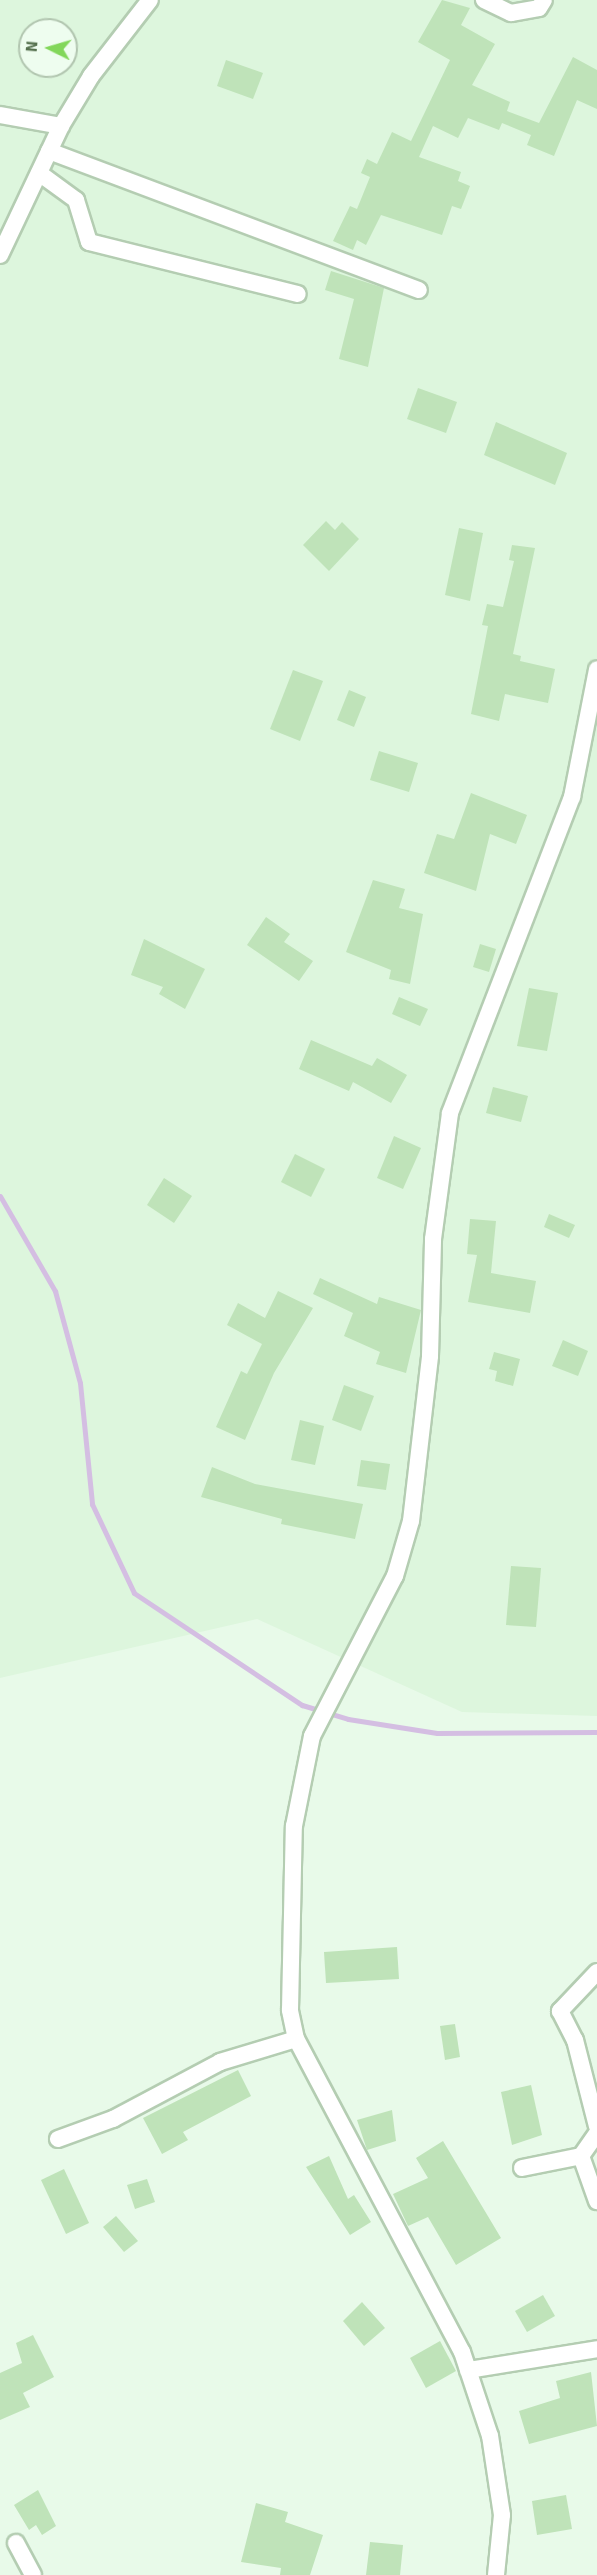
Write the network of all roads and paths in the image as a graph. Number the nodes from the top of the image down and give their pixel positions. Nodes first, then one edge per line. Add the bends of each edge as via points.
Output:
1 (150, 0) edge
2 (484, 0) edge
3 (544, 0) edge
4 (0, 115) edge
5 (61, 126) junction
6 (49, 151) junction
7 (39, 173) junction
8 (0, 255) edge
9 (419, 290) dead end
10 (298, 294) dead end
11 (597, 669) edge
12 (597, 1972) edge
13 (296, 2039) junction
14 (597, 2127) edge
15 (597, 2133) edge
16 (58, 2139) dead end
17 (581, 2156) junction
18 (522, 2168) dead end
19 (597, 2201) edge
20 (597, 2349) edge
21 (468, 2370) junction
22 (16, 2543) dead end
23 (33, 2575) edge
24 (496, 2575) edge

1 - 5 street via 90,76
2 - 3 street via 511,14 539,8
4 - 5 street
5 - 6 street
6 - 7 street
6 - 9 street
7 - 8 street
7 - 10 street via 76,200 89,242
11 - 13 street via 572,797 450,1113 437,1195 430,1356 411,1521 395,1576 316,1725 294,1826 290,2010
12 - 14 street via 560,2011 575,2040
13 - 16 street via 220,2062 113,2119
13 - 21 street
15 - 17 street
17 - 18 street
17 - 19 street
20 - 21 street
21 - 24 street via 490,2436 502,2515
22 - 23 street

